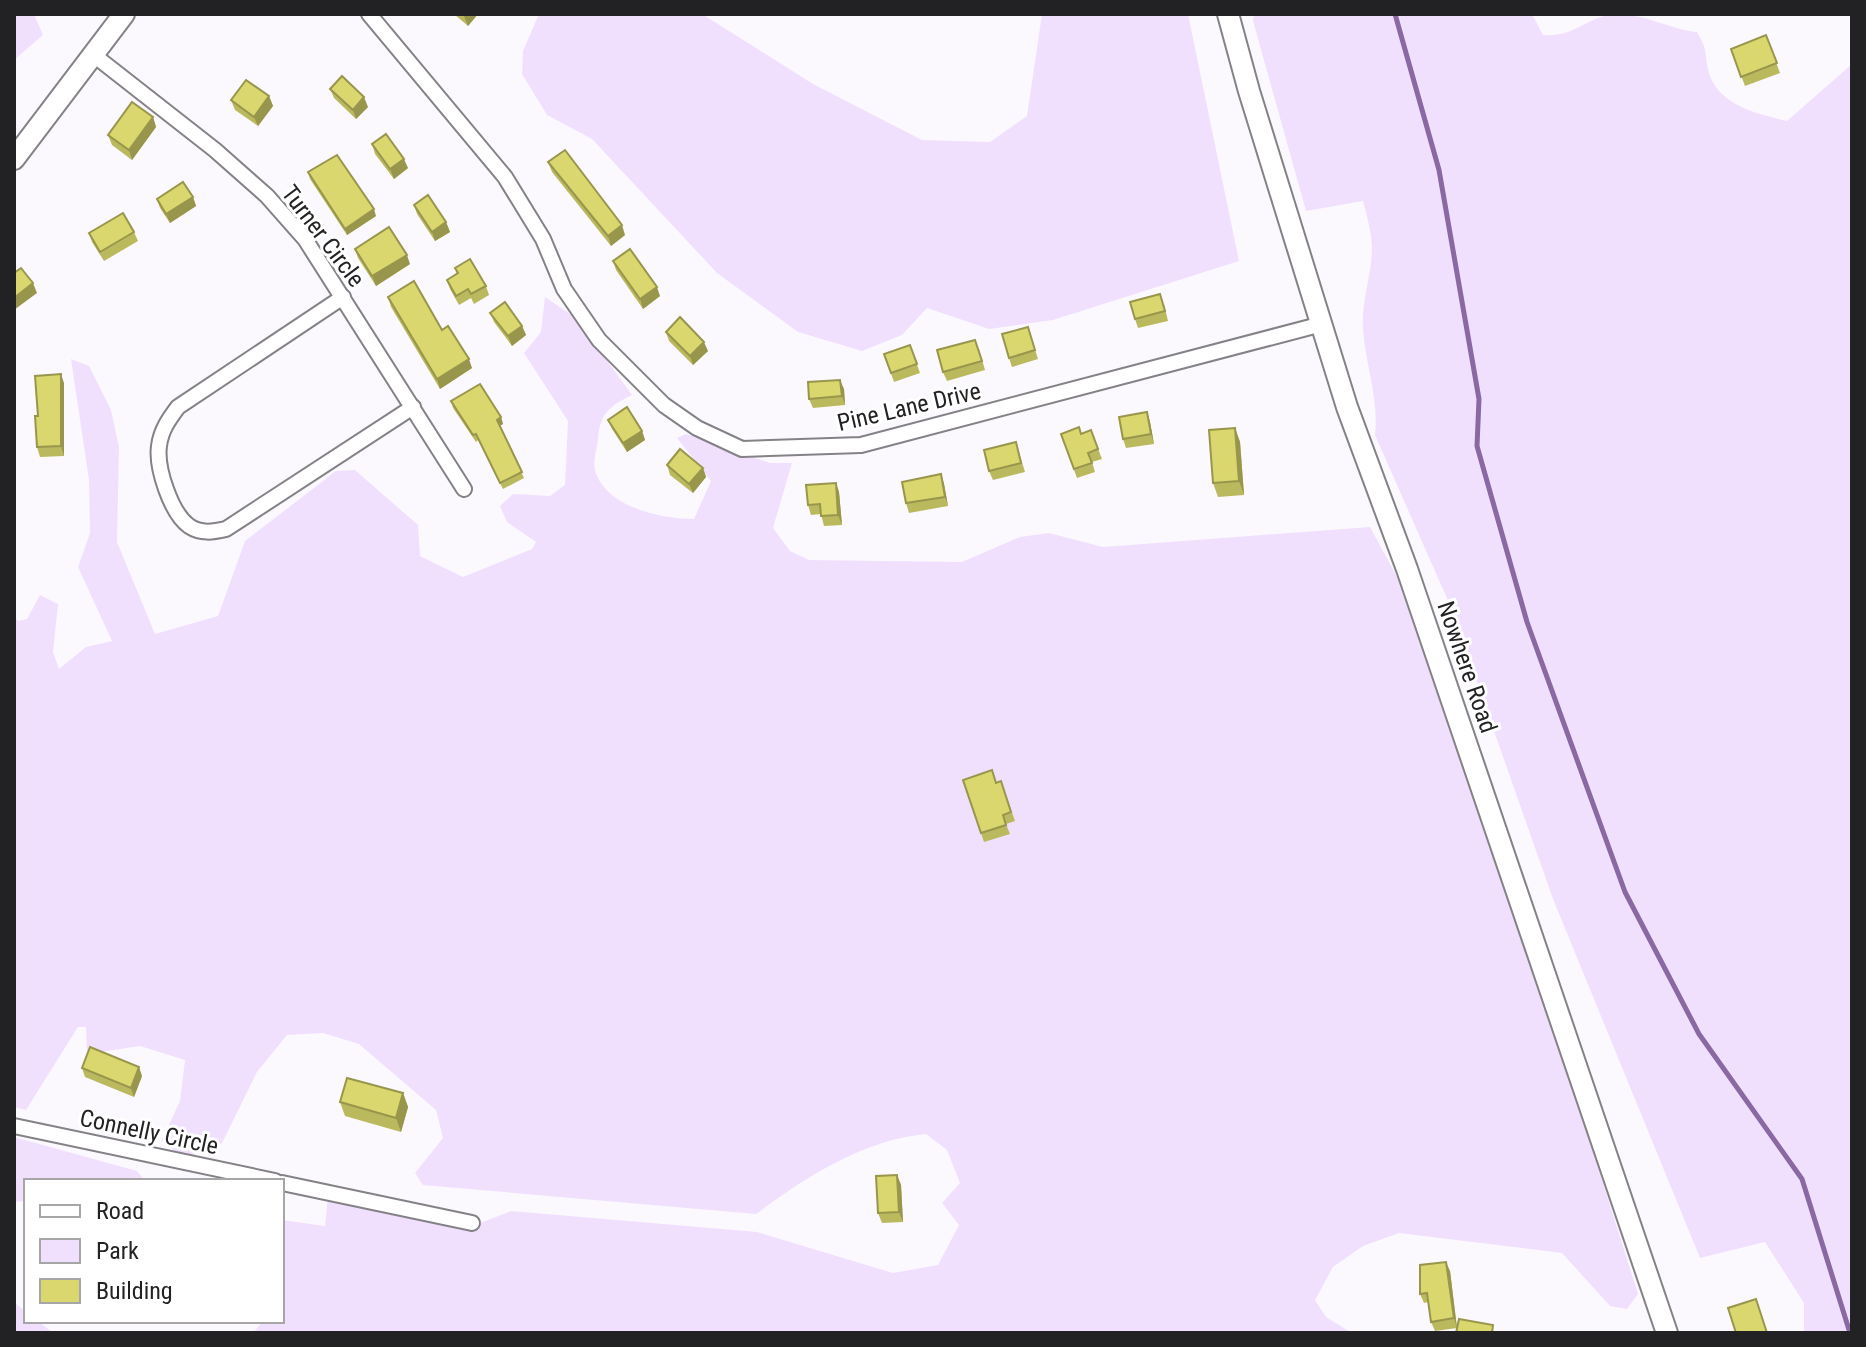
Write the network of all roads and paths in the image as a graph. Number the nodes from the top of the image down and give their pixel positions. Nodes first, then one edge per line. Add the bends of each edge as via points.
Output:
1 (124, 14) edge
2 (369, 14) edge
3 (1228, 14) edge
4 (95, 56) junction
5 (14, 159) edge
6 (343, 297) junction
7 (1322, 324) junction
8 (413, 407) junction
9 (464, 489) dead end
10 (14, 1126) edge
11 (266, 1179) edge
12 (284, 1183) edge
13 (472, 1223) dead end
14 (1667, 1333) edge

1 - 4 street
2 - 7 street, Pine Lane Drive via 505,177 543,239 564,289 599,340 664,405 742,449 861,445
3 - 7 street, Nowhere Road
4 - 5 street
4 - 6 street, Turner Circle via 267,196 305,239
6 - 8 street, Turner Circle
6 - 8 street via 178,407 164,426 159,446 159,464 176,511 190,526 209,533 226,529
7 - 14 street, Nowhere Road
8 - 9 street, Turner Circle
10 - 11 street, Connelly Circle
12 - 13 street

